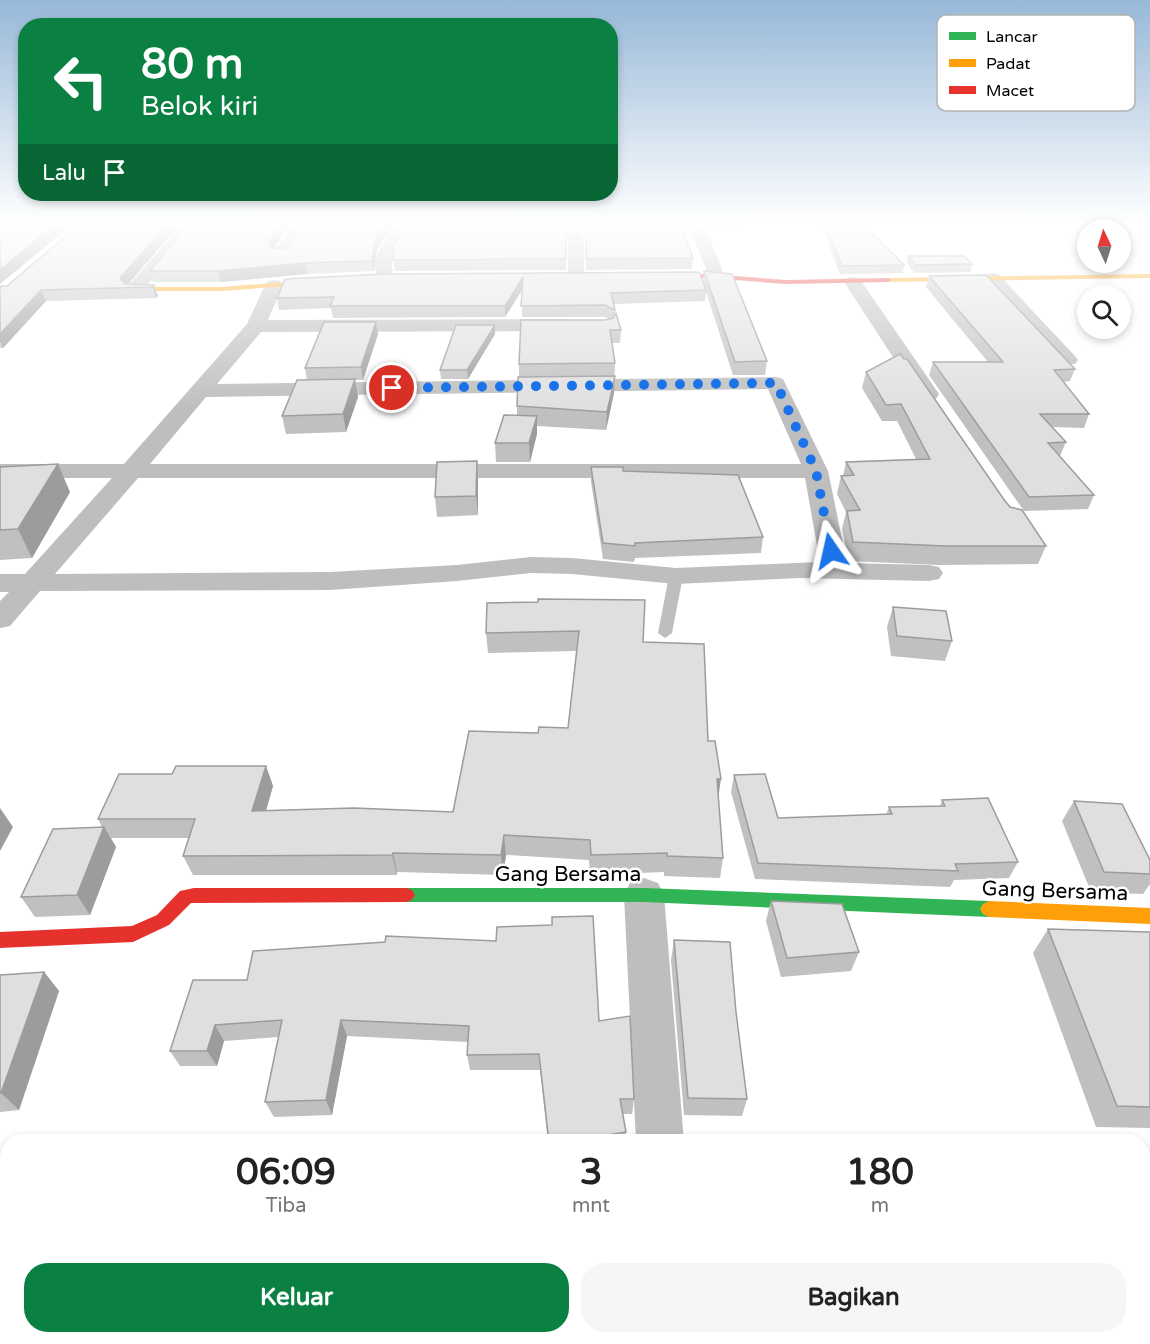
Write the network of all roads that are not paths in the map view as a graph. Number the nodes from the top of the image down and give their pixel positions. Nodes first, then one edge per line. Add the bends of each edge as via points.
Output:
1 (251, 287) edge
2 (273, 287) edge
3 (856, 287) edge
4 (1000, 287) edge
5 (135, 289) edge
6 (576, 325) edge
7 (256, 326) junction
8 (1068, 360) edge
9 (201, 391) junction
10 (936, 407) edge
11 (0, 471) edge
12 (816, 471) junction
13 (130, 472) junction
14 (835, 571) junction
15 (929, 573) dead end
16 (676, 576) junction
17 (0, 583) edge
18 (33, 583) junction
19 (0, 619) edge
20 (665, 633) dead end
21 (644, 895) junction
22 (1150, 916) edge
23 (0, 940) edge
24 (659, 1134) edge

1 - 5 street
2 - 7 street
3 - 10 street
4 - 8 street
6 - 7 street
7 - 9 street
9 - 12 street via 776,383
9 - 13 street
11 - 13 street
12 - 13 street
12 - 14 street
13 - 18 street
14 - 15 street
14 - 16 street
16 - 18 street via 531,565 330,581
16 - 20 lane
17 - 18 street
18 - 19 street
21 - 22 street, Gang Bersama
21 - 23 street, Gang Bersama via 190,895 163,920 133,934
21 - 24 street

